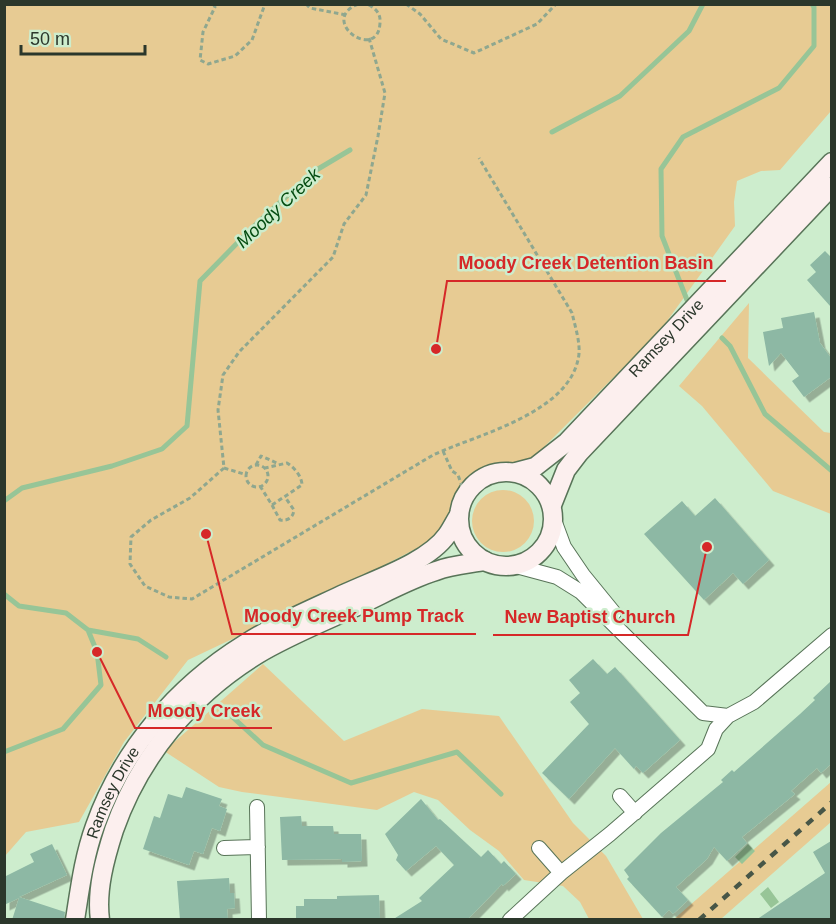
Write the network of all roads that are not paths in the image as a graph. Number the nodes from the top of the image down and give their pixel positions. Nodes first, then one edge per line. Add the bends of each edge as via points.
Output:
1 (831, 162) edge
2 (831, 186) edge
3 (516, 472) junction
4 (553, 512) junction
5 (459, 515) junction
6 (485, 561) junction
7 (516, 566) junction
8 (831, 635) edge
9 (653, 664) junction
10 (703, 713) junction
11 (728, 716) junction
12 (712, 738) junction
13 (620, 796) dead end
14 (257, 807) dead end
15 (634, 813) junction
16 (258, 847) junction
17 (224, 848) dead end
18 (539, 848) dead end
19 (561, 873) junction
20 (75, 920) edge
21 (100, 920) edge
22 (259, 920) edge
23 (510, 920) edge

1 - 3 main road, Ramsey Drive via 567,442 535,467
2 - 4 main road, Ramsey Drive via 579,453 566,470
3 - 4 main road via 538,483
3 - 5 main road via 484,476 465,495
4 - 7 main road via 550,536 543,549
4 - 9 street via 564,547
5 - 6 main road via 465,542
5 - 20 main road, Ramsey Drive via 447,536 422,556 245,644 190,684 166,708 111,788 87,855
6 - 7 main road
6 - 21 main road, Ramsey Drive via 436,570 279,643 234,669 196,701 159,743 119,816 100,886
7 - 9 street via 557,577 581,592
8 - 11 street via 754,702
9 - 10 street
10 - 11 street
10 - 12 street
11 - 12 street
12 - 15 street via 708,749
13 - 15 street
14 - 16 street
15 - 19 street
16 - 17 street
16 - 22 street
18 - 19 street
19 - 23 street

